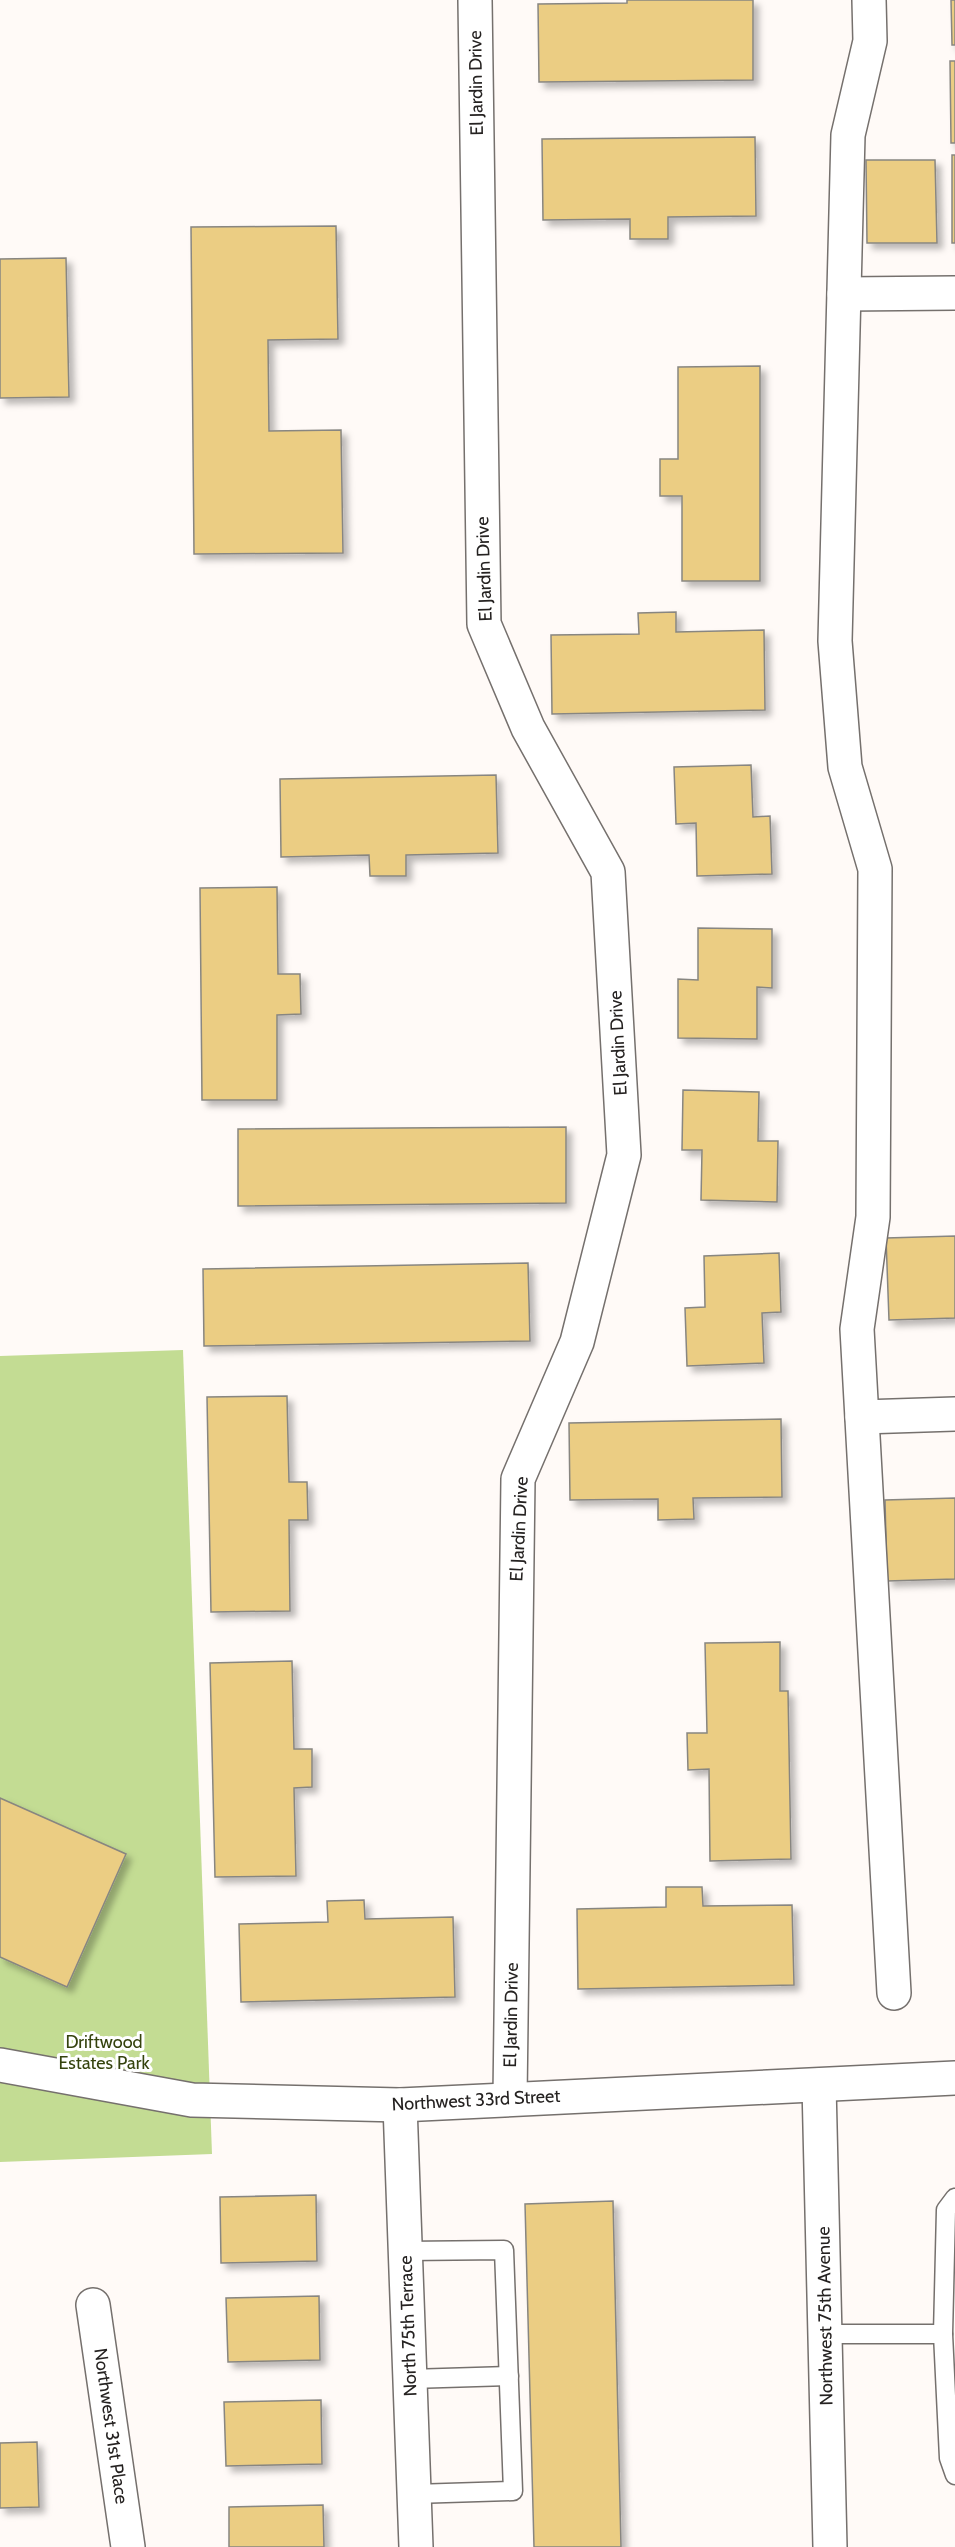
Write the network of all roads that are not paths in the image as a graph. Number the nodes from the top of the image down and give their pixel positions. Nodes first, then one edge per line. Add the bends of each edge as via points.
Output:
1 (475, 0) edge
2 (868, 0) edge
3 (955, 293) edge
4 (844, 294) junction
5 (955, 1414) edge
6 (862, 1417) junction
7 (894, 1993) dead end
8 (0, 2065) edge
9 (955, 2078) edge
10 (819, 2085) junction
11 (510, 2098) junction
12 (400, 2105) junction
13 (955, 2198) edge
14 (405, 2251) junction
15 (93, 2305) dead end
16 (825, 2334) junction
17 (943, 2334) junction
18 (509, 2376) junction
19 (410, 2379) junction
20 (955, 2475) edge
21 (414, 2494) junction
22 (128, 2547) edge
23 (416, 2547) edge
24 (831, 2547) edge

1 - 11 street, El Jardin Drive via 484,624 528,728 608,872 624,1155 577,1342 518,1479
2 - 4 street via 870,40 848,135
3 - 4 street
4 - 6 street via 835,641 845,767 875,869 873,1217 856,1329
5 - 6 street
6 - 7 street
8 - 12 street, Northwest 33rd Street via 192,2100
9 - 10 street, Northwest 33rd Street
10 - 11 street, Northwest 33rd Street
10 - 16 street, Northwest 75th Avenue
11 - 12 street, Northwest 33rd Street
12 - 14 street, North 75th Terrace
13 - 17 lane via 946,2210
14 - 18 lane via 504,2250
14 - 19 street, North 75th Terrace
15 - 22 street, Northwest 31st Place
16 - 17 lane
16 - 24 street, Northwest 75th Avenue
17 - 20 lane via 949,2458
18 - 19 lane
18 - 21 lane via 513,2492
19 - 21 street, North 75th Terrace
21 - 23 street, North 75th Terrace

